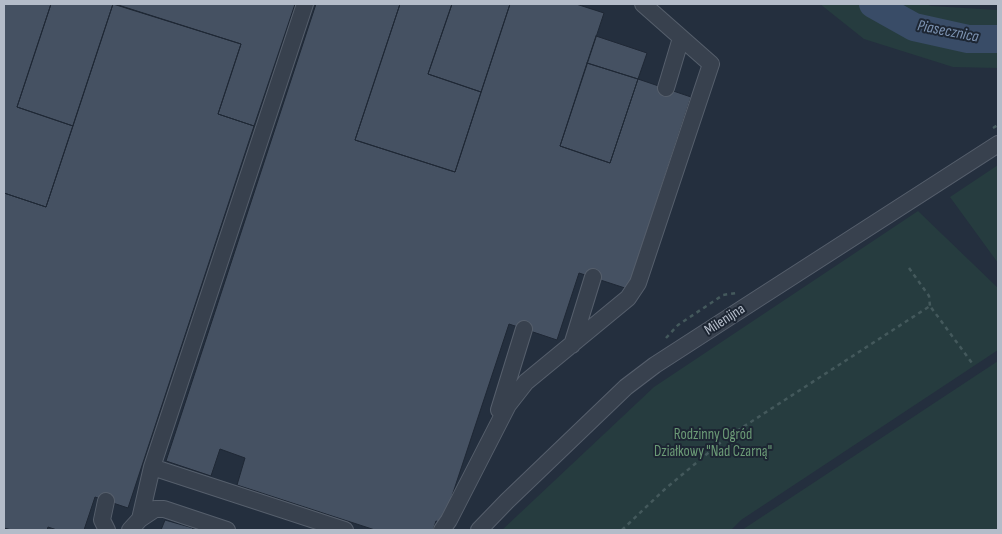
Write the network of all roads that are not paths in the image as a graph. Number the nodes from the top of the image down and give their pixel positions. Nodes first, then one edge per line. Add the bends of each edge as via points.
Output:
1 (305, 4) edge
2 (642, 4) edge
3 (681, 38) junction
4 (666, 88) dead end
5 (998, 144) edge
6 (593, 278) dead end
7 (524, 329) dead end
8 (572, 345) junction
9 (491, 439) junction
10 (152, 467) junction
11 (106, 501) dead end
12 (100, 520) edge
13 (135, 524) edge
14 (227, 530) edge
15 (345, 530) edge
16 (442, 530) edge
17 (479, 530) edge

1 - 10 street
2 - 3 street
3 - 4 street
3 - 8 street via 711,64 638,283 628,298
5 - 17 street, Milenijna via 626,387
6 - 8 street
7 - 9 street
8 - 9 street via 526,382 508,405
9 - 16 street
10 - 13 street
10 - 15 street
11 - 12 street
13 - 14 street via 155,509 164,509

